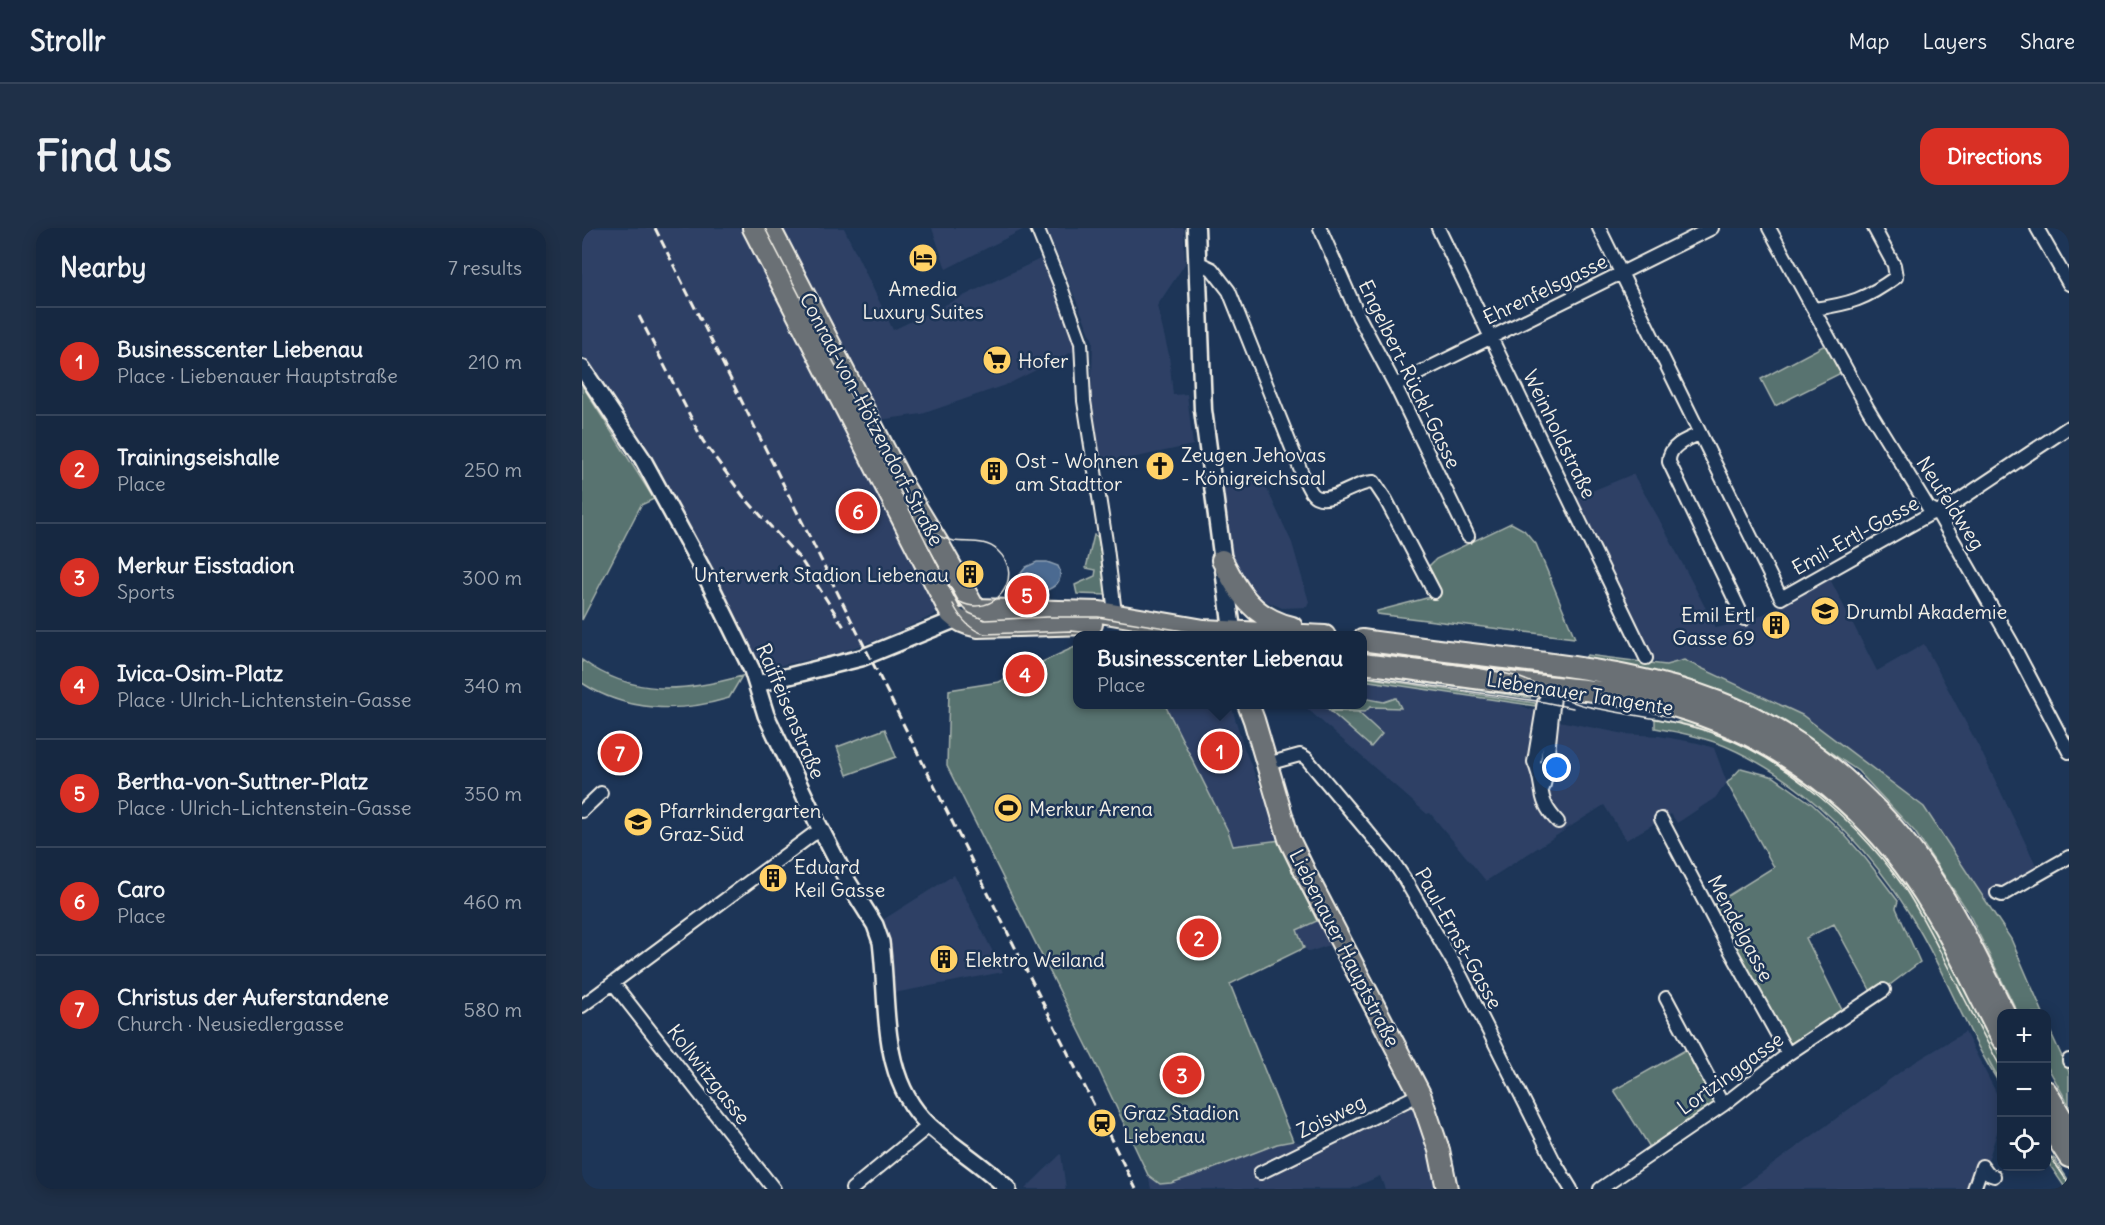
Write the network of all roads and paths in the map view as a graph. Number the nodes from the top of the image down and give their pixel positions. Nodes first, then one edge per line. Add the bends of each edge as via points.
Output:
1 (1036, 228) edge
2 (1196, 228) edge
3 (1320, 228) edge
4 (1438, 228) edge
5 (1599, 228) edge
6 (1712, 228) edge
7 (1769, 228) edge
8 (1874, 228) edge
9 (2037, 228) edge
10 (765, 230) edge
11 (1197, 262) junction
12 (1622, 273) junction
13 (2069, 284) edge
14 (1814, 309) junction
15 (1491, 338) junction
16 (582, 368) edge
17 (1395, 385) junction
18 (2069, 427) edge
19 (1700, 434) junction
20 (1937, 512) junction
21 (1468, 536) dead end
22 (1222, 560) junction
23 (1434, 592) dead end
24 (975, 609) junction
25 (1115, 613) junction
26 (1744, 619) dead end
27 (957, 620) junction
28 (1136, 631) edge
29 (1213, 631) edge
30 (1232, 631) edge
31 (1306, 631) edge
32 (1367, 641) edge
33 (1646, 658) dead end
34 (1367, 664) edge
35 (1558, 665) junction
36 (757, 684) junction
37 (1555, 686) junction
38 (1252, 710) edge
39 (2069, 752) edge
40 (1267, 764) junction
41 (601, 793) dead end
42 (582, 811) edge
43 (1661, 819) dead end
44 (1558, 822) dead end
45 (821, 831) junction
46 (2069, 857) edge
47 (1997, 893) dead end
48 (614, 982) junction
49 (1884, 990) dead end
50 (1666, 998) dead end
51 (582, 1006) edge
52 (2003, 1009) edge
53 (1997, 1031) edge
54 (1788, 1054) junction
55 (1420, 1094) junction
56 (2051, 1099) edge
57 (1723, 1105) junction
58 (930, 1125) junction
59 (2051, 1129) edge
60 (2069, 1130) edge
61 (2069, 1157) edge
62 (1260, 1173) dead end
63 (1994, 1176) dead end
64 (774, 1189) edge
65 (852, 1189) edge
66 (1008, 1189) edge
67 (1446, 1189) edge
68 (1571, 1189) edge
69 (1600, 1189) edge
70 (1974, 1189) edge

1 - 25 street via 1081,343 1084,401
2 - 11 main road
3 - 17 street, Engelbert-Rückl-Gasse via 1359,317
4 - 15 street, Weinholdstraße
5 - 12 street
6 - 12 street, Ehrenfelsgasse
7 - 14 street, Neufeldweg
8 - 14 street via 1894,265 1896,278 1856,301
9 - 13 street
10 - 24 main road, Conrad-von-Hötzendorf-Straße via 905,489
10 - 27 main road, Conrad-von-Hötzendorf-Straße via 947,607
11 - 22 main road via 1203,410
11 - 23 street via 1212,269 1229,291 1313,494 1327,498 1364,483 1374,483
12 - 15 street, Ehrenfelsgasse
12 - 19 street
14 - 20 street, Neufeldweg via 1868,409 1928,507
15 - 17 street, Ehrenfelsgasse
15 - 33 street, Weinholdstraße
16 - 36 street, Raiffeisenstraße via 642,458 704,572
17 - 21 street, Engelbert-Rückl-Gasse
18 - 20 street, Emil-Ertl-Gasse
19 - 20 street, Emil-Ertl-Gasse via 1781,598
19 - 26 street via 1672,449 1669,462
20 - 39 street, Neufeldweg
22 - 30 main road
22 - 31 main road via 1236,588 1255,611 1279,624
24 - 25 main road
24 - 27 street
25 - 29 main road
27 - 28 main road via 978,627 1092,624
27 - 36 street via 861,658
32 - 35 main road, Liebenauer Tangente
34 - 37 main road, Liebenauer Tangente
35 - 37 main road
35 - 52 main road, Liebenauer Tangente via 1645,680 1713,700 1761,722 1824,763 1861,794 1922,864 1953,912
36 - 45 street, Raiffeisenstraße via 766,716
37 - 44 street via 1541,798
37 - 53 main road, Liebenauer Tangente via 1671,705 1715,720 1768,745 1818,778 1863,818 1912,876 1940,919
38 - 40 main road, Liebenauer Hauptstraße
40 - 55 main road, Liebenauer Hauptstraße via 1289,839 1306,876
40 - 68 street, Paul-Ernst-Gasse via 1300,755 1306,758 1398,869 1461,976
41 - 42 street
43 - 54 street, Mendelgasse
45 - 48 street
45 - 58 street, Raiffeisenstraße via 879,935 892,1058 908,1098
46 - 47 street via 2002,895
48 - 51 street
48 - 64 street, Kollwitzgasse
49 - 54 street, Lortzinggasse
50 - 57 street
54 - 57 street, Lortzinggasse
55 - 62 street, Zoisweg
55 - 67 main road, Liebenauer Hauptstraße via 1439,1150
56 - 60 main road
57 - 69 street, Lortzinggasse
58 - 65 street
58 - 66 street, Raiffeisenstraße
59 - 61 main road
63 - 70 street via 1982,1166

